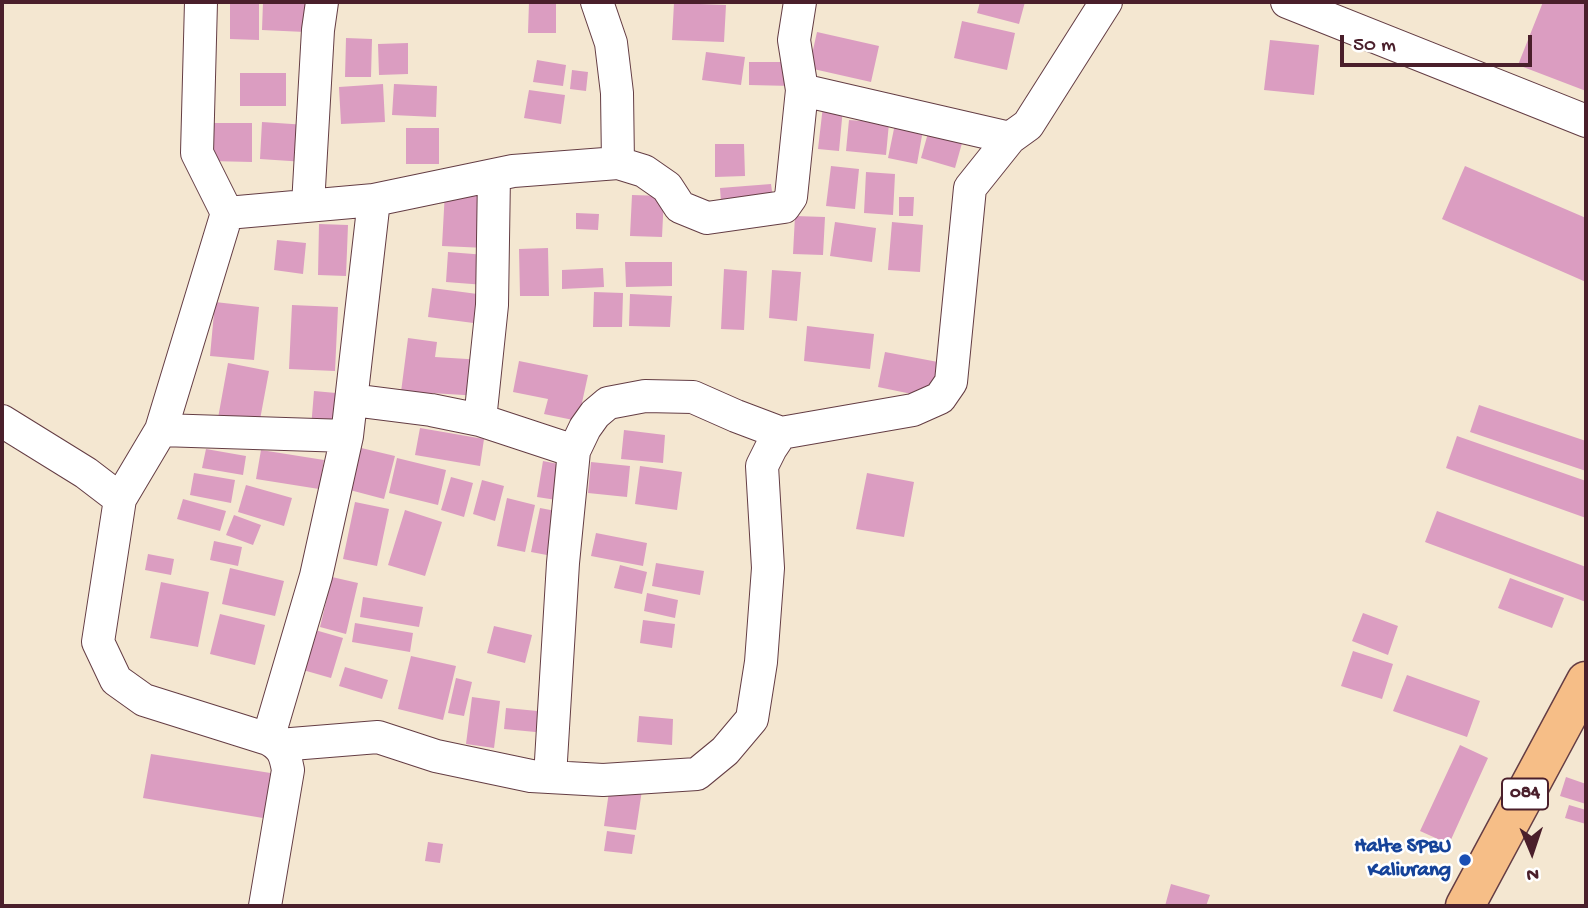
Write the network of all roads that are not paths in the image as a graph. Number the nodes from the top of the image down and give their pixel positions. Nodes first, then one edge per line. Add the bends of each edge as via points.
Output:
1 (201, 2) edge
2 (322, 2) edge
3 (597, 2) edge
4 (800, 2) edge
5 (1106, 2) edge
6 (1287, 2) edge
7 (802, 90) junction
8 (1586, 121) edge
9 (1010, 138) junction
10 (618, 163) junction
11 (494, 175) junction
12 (374, 200) junction
13 (308, 205) junction
14 (227, 213) junction
15 (352, 400) junction
16 (480, 420) junction
17 (2, 421) edge
18 (161, 430) junction
19 (782, 433) junction
20 (347, 436) junction
21 (574, 451) junction
22 (120, 499) junction
23 (1586, 681) edge
24 (274, 742) junction
25 (550, 777) junction
26 (265, 906) edge
27 (1465, 906) edge

1 - 14 street via 197,153
2 - 13 street
3 - 10 street via 611,43
4 - 7 street via 794,40
5 - 9 street via 1028,125
6 - 8 street
7 - 9 street
7 - 10 street via 792,197 784,208 707,218 680,207 667,187 644,171
9 - 19 street via 970,188 951,382 940,398 913,410
10 - 11 street
11 - 12 street
11 - 16 street via 492,305
12 - 13 street
12 - 15 street
13 - 14 street
14 - 18 street
15 - 16 street
15 - 20 street
16 - 21 street
17 - 22 street
18 - 20 street
18 - 22 street
19 - 21 street via 693,397 645,396 608,403 585,428
19 - 25 street via 762,466 768,568 752,719 725,751 697,774 603,780
20 - 24 street
21 - 25 street
22 - 24 street via 98,642 116,680 144,700
23 - 27 main road, 084
24 - 25 street via 378,737 436,756
24 - 26 street via 285,754 288,769

